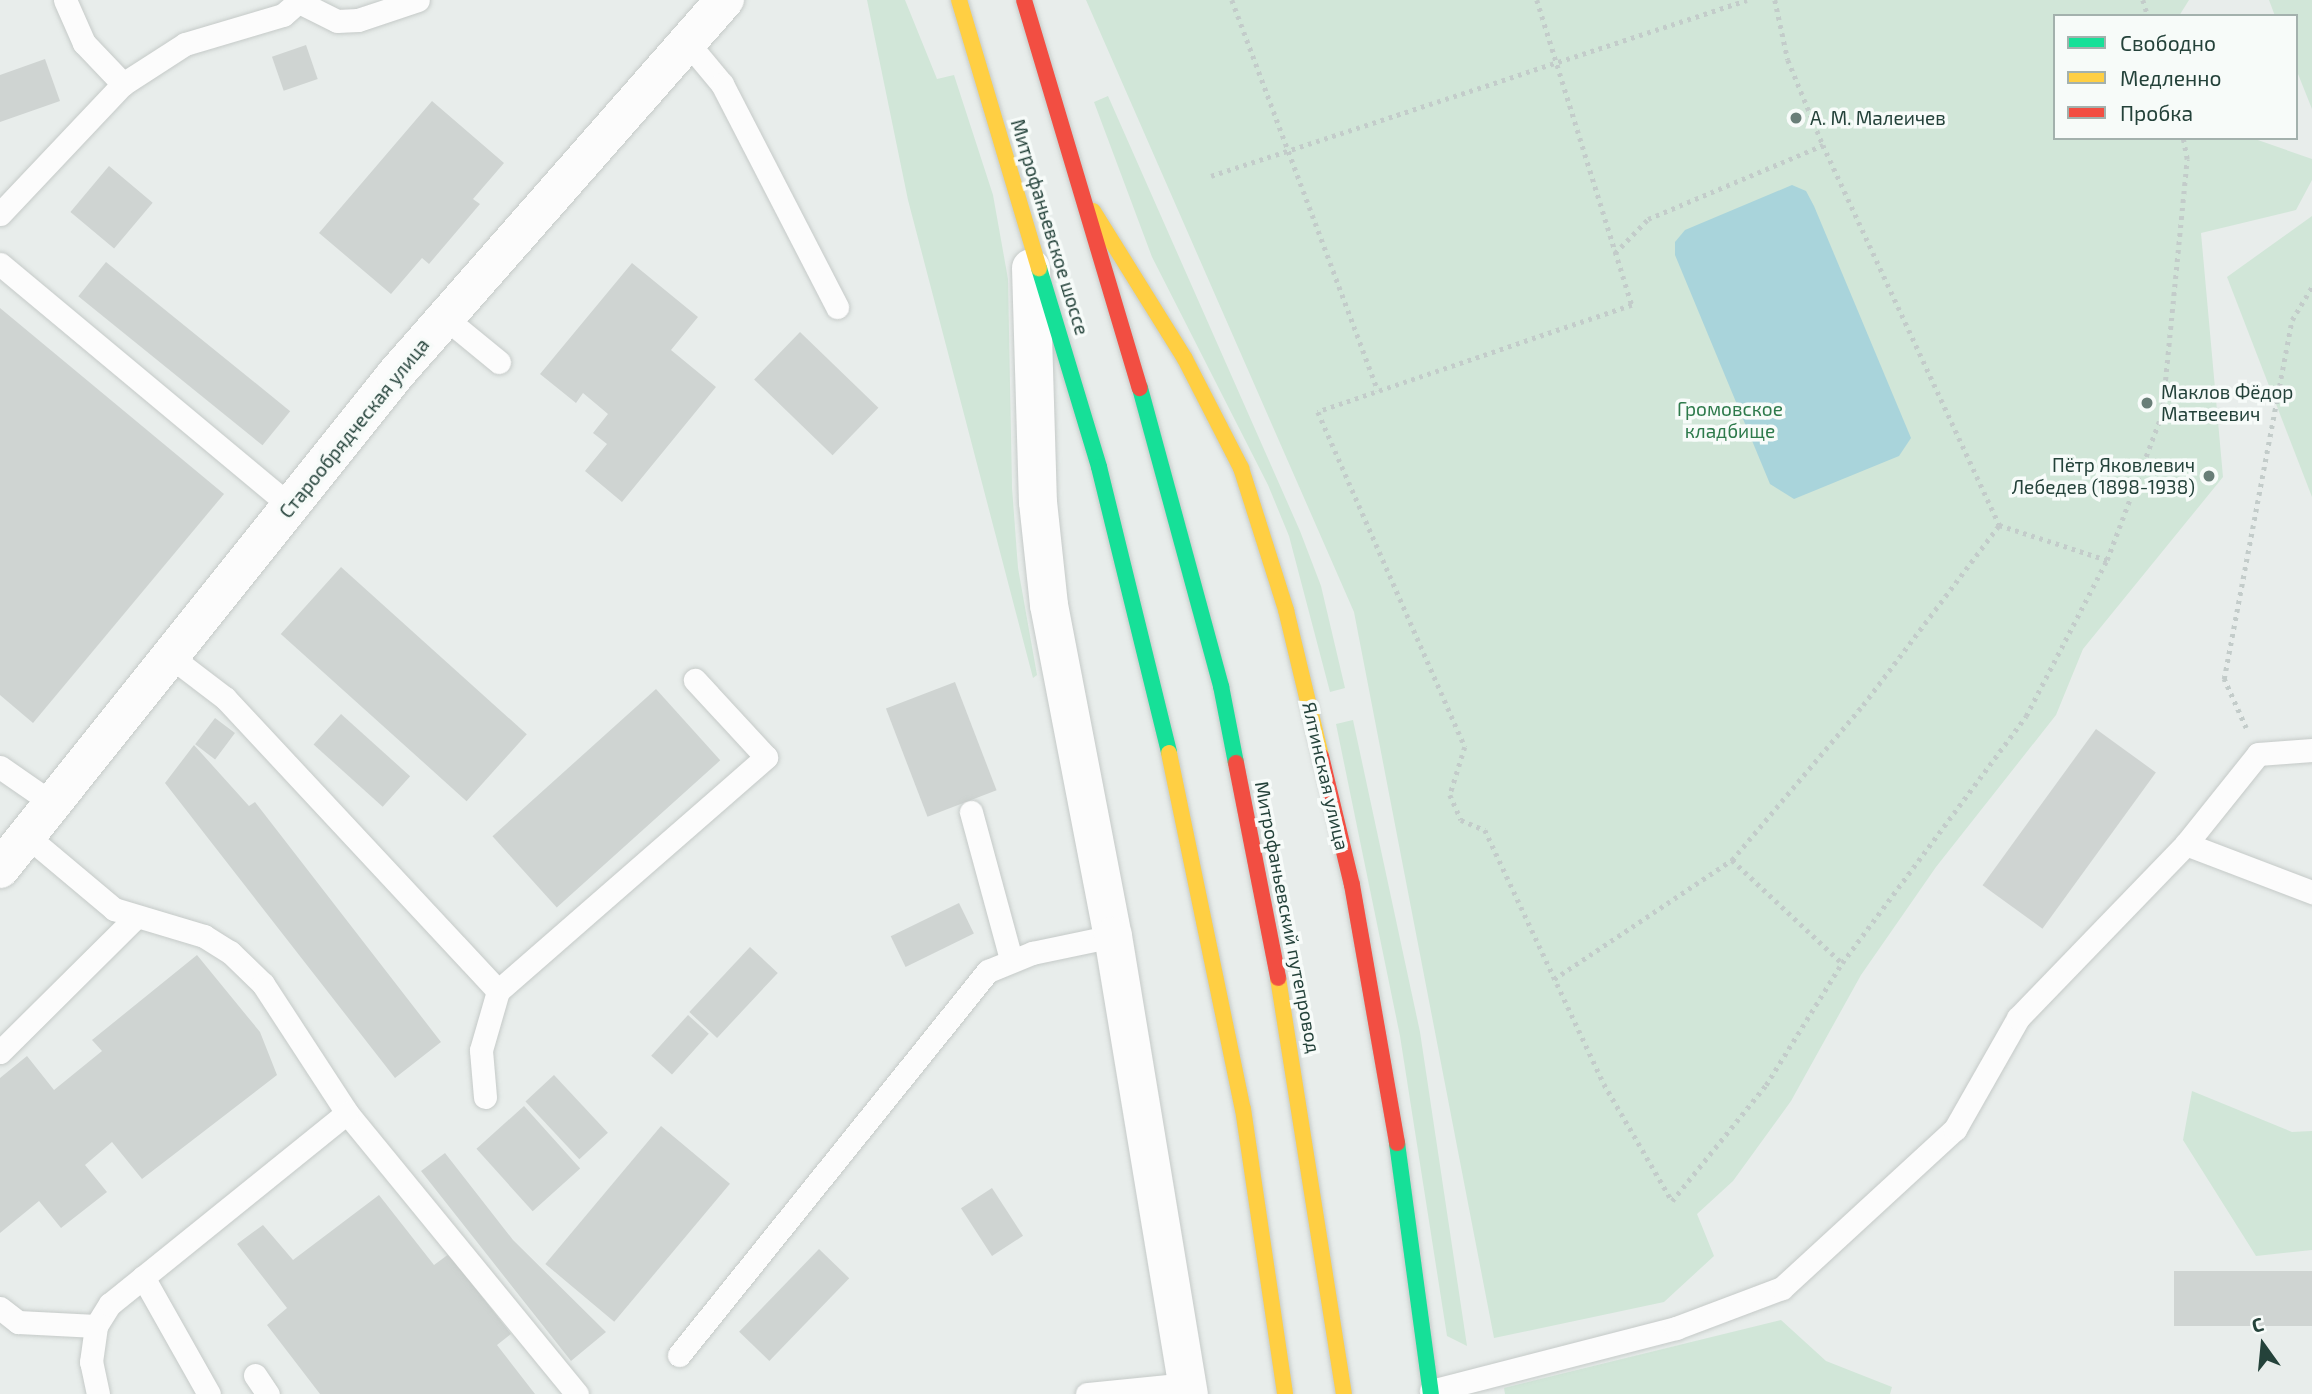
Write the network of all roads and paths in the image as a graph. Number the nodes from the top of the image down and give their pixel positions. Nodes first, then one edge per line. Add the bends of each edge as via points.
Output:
1 (65, 0) edge
2 (418, 0) edge
3 (725, 0) edge
4 (959, 0) edge
5 (1024, 0) edge
6 (1232, 0) edge
7 (1537, 0) edge
8 (1747, 0) edge
9 (1775, 0) edge
10 (300, 1) edge
11 (687, 41) junction
12 (1556, 63) junction
13 (123, 84) junction
14 (2183, 140) edge
15 (1823, 145) junction
16 (1285, 153) junction
17 (1211, 176) dead end
18 (1087, 202) junction
19 (2, 208) edge
20 (1029, 227) junction
21 (1615, 253) junction
22 (0, 264) edge
23 (2312, 287) edge
24 (837, 307) dead end
25 (444, 317) junction
26 (499, 362) dead end
27 (1378, 391) junction
28 (290, 506) junction
29 (1999, 525) junction
30 (2107, 560) junction
31 (170, 656) junction
32 (695, 680) dead end
33 (2312, 750) edge
34 (2258, 754) junction
35 (0, 766) edge
36 (52, 803) junction
37 (971, 812) dead end
38 (27, 836) junction
39 (2186, 844) junction
40 (1732, 860) junction
41 (0, 869) edge
42 (2312, 892) edge
43 (134, 919) junction
44 (1114, 936) junction
45 (1011, 959) junction
46 (1842, 963) junction
47 (1554, 979) junction
48 (498, 991) junction
49 (0, 1052) edge
50 (485, 1097) dead end
51 (347, 1113) junction
52 (143, 1277) junction
53 (0, 1308) edge
54 (96, 1326) junction
55 (679, 1355) dead end
56 (255, 1375) dead end
57 (1188, 1389) edge
58 (204, 1392) edge
59 (1431, 1393) edge
60 (98, 1394) edge
61 (268, 1394) edge
62 (577, 1394) edge
63 (1087, 1394) edge
64 (1285, 1394) edge
65 (1344, 1394) edge

1 - 13 lane via 84,43
2 - 10 lane via 358,20 337,21
3 - 11 street, Старообрядческая улица
4 - 20 main road, Митрофаньевское шоссе
5 - 18 main road
6 - 16 path
7 - 12 path
8 - 12 path
9 - 15 path via 1788,60
10 - 13 lane via 282,15 185,44
11 - 24 lane via 722,84
11 - 25 street, Старообрядческая улица
12 - 16 path
12 - 21 path
13 - 19 lane
14 - 30 path via 2187,159 2162,414
15 - 21 path via 1648,219
15 - 29 path
16 - 17 path
16 - 27 path
18 - 59 main road, Ялтинская улица via 1185,359 1241,468 1286,610 1352,885 1406,1196
18 - 65 main road, Митрофаньевский путепровод via 1221,686 1319,1207
20 - 44 street via 1038,381 1038,502 1049,605
20 - 64 main road, Митрофаньевское шоссе via 1099,467 1161,716 1243,1109
21 - 27 path via 1632,305
22 - 28 lane
23 - 34 path via 2292,320 2224,679
25 - 26 lane
25 - 28 street, Старообрядческая улица
27 - 47 path via 1318,412 1465,747 1450,795 1461,820 1485,830
28 - 31 street, Старообрядческая улица
29 - 30 path
29 - 40 path via 1863,705
30 - 46 path via 2026,716
31 - 36 street, Старообрядческая улица
31 - 48 lane via 225,698
32 - 48 lane via 766,757
33 - 34 lane
34 - 39 lane
35 - 36 lane
36 - 38 street, Старообрядческая улица
37 - 45 lane
38 - 41 street, Старообрядческая улица
38 - 43 lane
39 - 42 lane
39 - 59 lane via 2018,1018 1955,1129 1782,1288 1676,1328
40 - 46 path
40 - 47 path
43 - 49 lane
43 - 51 lane via 204,936 230,952 287,1016
44 - 45 lane
44 - 57 street
45 - 55 lane via 989,971
46 - 47 path via 1766,1085 1672,1201 1604,1084
48 - 50 lane via 481,1050
51 - 52 lane
51 - 62 lane
52 - 54 lane via 110,1304
52 - 58 lane
53 - 54 lane via 18,1322
54 - 60 lane via 91,1362
56 - 61 lane
57 - 63 lane

